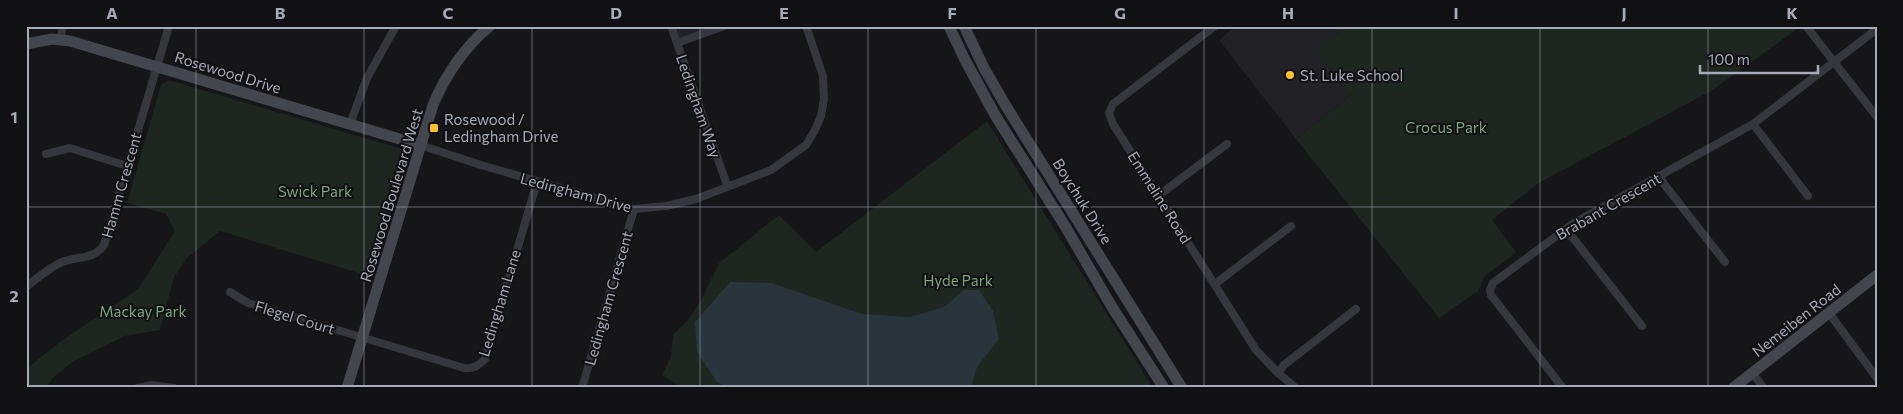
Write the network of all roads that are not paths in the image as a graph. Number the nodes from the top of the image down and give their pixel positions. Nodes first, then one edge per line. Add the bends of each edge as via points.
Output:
1 (63, 26) edge
2 (169, 26) edge
3 (396, 26) edge
4 (490, 26) edge
5 (671, 26) edge
6 (724, 26) edge
7 (806, 26) edge
8 (949, 26) edge
9 (964, 26) edge
10 (1198, 26) edge
11 (1214, 26) edge
12 (1806, 26) edge
13 (1877, 29) edge
14 (1204, 34) junction
15 (60, 40) junction
16 (677, 43) junction
17 (26, 44) edge
18 (1834, 62) junction
19 (157, 66) junction
20 (1877, 117) edge
21 (350, 124) junction
22 (1753, 124) junction
23 (1227, 144) dead end
24 (420, 145) junction
25 (46, 154) dead end
26 (127, 166) junction
27 (1660, 176) junction
28 (536, 182) junction
29 (727, 185) junction
30 (1159, 195) junction
31 (1808, 196) dead end
32 (634, 209) junction
33 (1291, 226) dead end
34 (1566, 229) junction
35 (1725, 262) dead end
36 (1877, 276) edge
37 (1215, 284) junction
38 (26, 287) edge
39 (230, 292) dead end
40 (1356, 309) dead end
41 (1829, 313) junction
42 (1642, 326) dead end
43 (362, 338) junction
44 (1278, 373) junction
45 (1752, 373) junction
46 (1877, 378) edge
47 (138, 388) edge
48 (174, 388) edge
49 (348, 388) edge
50 (582, 388) edge
51 (1164, 388) edge
52 (1182, 388) edge
53 (1296, 388) edge
54 (1563, 388) edge
55 (1733, 388) edge
56 (1764, 388) edge

1 - 15 street
2 - 19 street, Hamm Crescent
3 - 21 street via 367,78
4 - 24 street, Rosewood Boulevard West via 469,47 441,87
5 - 16 street, Ledingham Way
6 - 16 street
7 - 29 street, Ledingham Drive via 824,76 824,99 815,130 806,145 771,170
8 - 51 street, Boychuk Drive via 995,115
9 - 52 street, Boychuk Drive via 1006,106
10 - 14 street
11 - 14 street, Emmeline Road
12 - 18 street
13 - 18 street, Brabant Crescent
14 - 30 street, Emmeline Road via 1114,104 1109,113
15 - 17 street, Rosewood Drive
15 - 19 street, Rosewood Drive
16 - 29 street, Ledingham Way
18 - 20 street
18 - 22 street, Brabant Crescent
19 - 21 street, Rosewood Drive
19 - 26 street, Hamm Crescent
21 - 24 street, Rosewood Drive
22 - 27 street, Brabant Crescent
22 - 31 street
23 - 30 street
24 - 28 street, Ledingham Drive
24 - 43 street, Rosewood Boulevard West
25 - 26 street via 70,148
26 - 38 street, Hamm Crescent via 99,253 61,262
27 - 34 street, Brabant Crescent
27 - 35 street
28 - 32 street, Ledingham Drive
28 - 43 street, Ledingham Lane via 484,359 479,365 472,369 464,368
29 - 32 street, Ledingham Drive via 688,201
30 - 37 street, Emmeline Road
32 - 50 street, Ledingham Crescent
33 - 37 street
34 - 42 street
34 - 54 street, Brabant Crescent via 1493,283 1490,290
36 - 41 street, Nemeiben Road
37 - 44 street, Emmeline Road via 1256,350
39 - 43 street, Flegel Court via 248,303
40 - 44 street
41 - 45 street, Nemeiben Road
41 - 46 street
43 - 49 street, Rosewood Boulevard West
44 - 53 street, Emmeline Road
45 - 55 street, Nemeiben Road
45 - 56 street
47 - 48 street via 152,385

